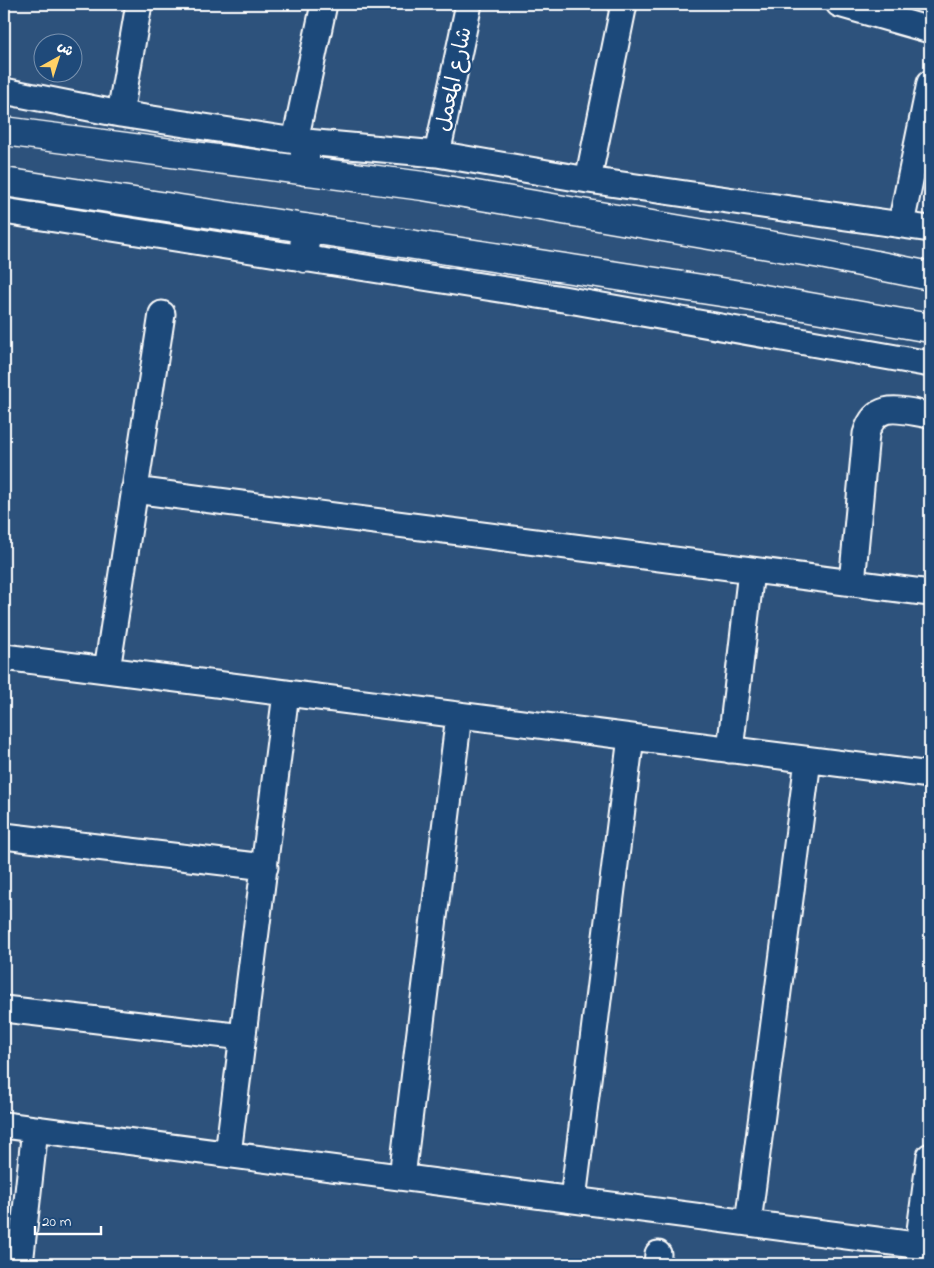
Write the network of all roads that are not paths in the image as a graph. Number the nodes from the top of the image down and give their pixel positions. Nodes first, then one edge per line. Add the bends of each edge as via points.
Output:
1 (139, 4) edge
2 (324, 4) edge
3 (469, 4) edge
4 (624, 4) edge
5 (839, 4) edge
6 (930, 30) edge
7 (930, 83) edge
8 (4, 91) edge
9 (120, 114) junction
10 (4, 131) edge
11 (300, 141) junction
12 (437, 154) junction
13 (305, 171) junction
14 (588, 180) junction
15 (4, 182) edge
16 (4, 211) edge
17 (901, 224) junction
18 (305, 228) junction
19 (930, 229) edge
20 (304, 258) junction
21 (930, 276) edge
22 (162, 314) dead end
23 (930, 328) edge
24 (930, 364) edge
25 (930, 415) edge
26 (134, 490) junction
27 (751, 571) junction
28 (852, 583) junction
29 (930, 593) edge
30 (4, 657) edge
31 (107, 670) junction
32 (286, 693) junction
33 (459, 715) junction
34 (631, 737) junction
35 (730, 750) junction
36 (808, 760) junction
37 (930, 776) edge
38 (4, 836) edge
39 (265, 866) junction
40 (4, 1009) edge
41 (243, 1037) junction
42 (4, 1125) edge
43 (35, 1129) junction
44 (228, 1154) junction
45 (930, 1156) edge
46 (402, 1177) junction
47 (573, 1200) junction
48 (748, 1223) junction
49 (924, 1246) edge
50 (20, 1264) edge

1 - 9 street
2 - 11 street
3 - 12 street, شارع المعمل
4 - 14 street
5 - 6 street
7 - 17 street
8 - 9 street
9 - 11 street
10 - 13 street
11 - 12 street
11 - 13 street
12 - 14 street
13 - 21 street via 442,190 821,254
14 - 17 street
15 - 18 street
16 - 20 street
17 - 19 street
18 - 20 street
18 - 23 street via 741,295
20 - 24 street via 563,299
22 - 26 street
25 - 28 street via 886,410 875,415 869,423
26 - 27 street
26 - 31 street
27 - 28 street
27 - 35 street
28 - 29 street
30 - 31 street
31 - 32 street
32 - 33 street
32 - 39 street
33 - 34 street
33 - 46 street
34 - 35 street
34 - 47 street
35 - 36 street
36 - 37 street
36 - 48 street
38 - 39 street
39 - 41 street
40 - 41 street
41 - 44 street
42 - 43 street
43 - 44 street
43 - 50 street
44 - 46 street
45 - 49 street
46 - 47 street
47 - 48 street
48 - 49 street

